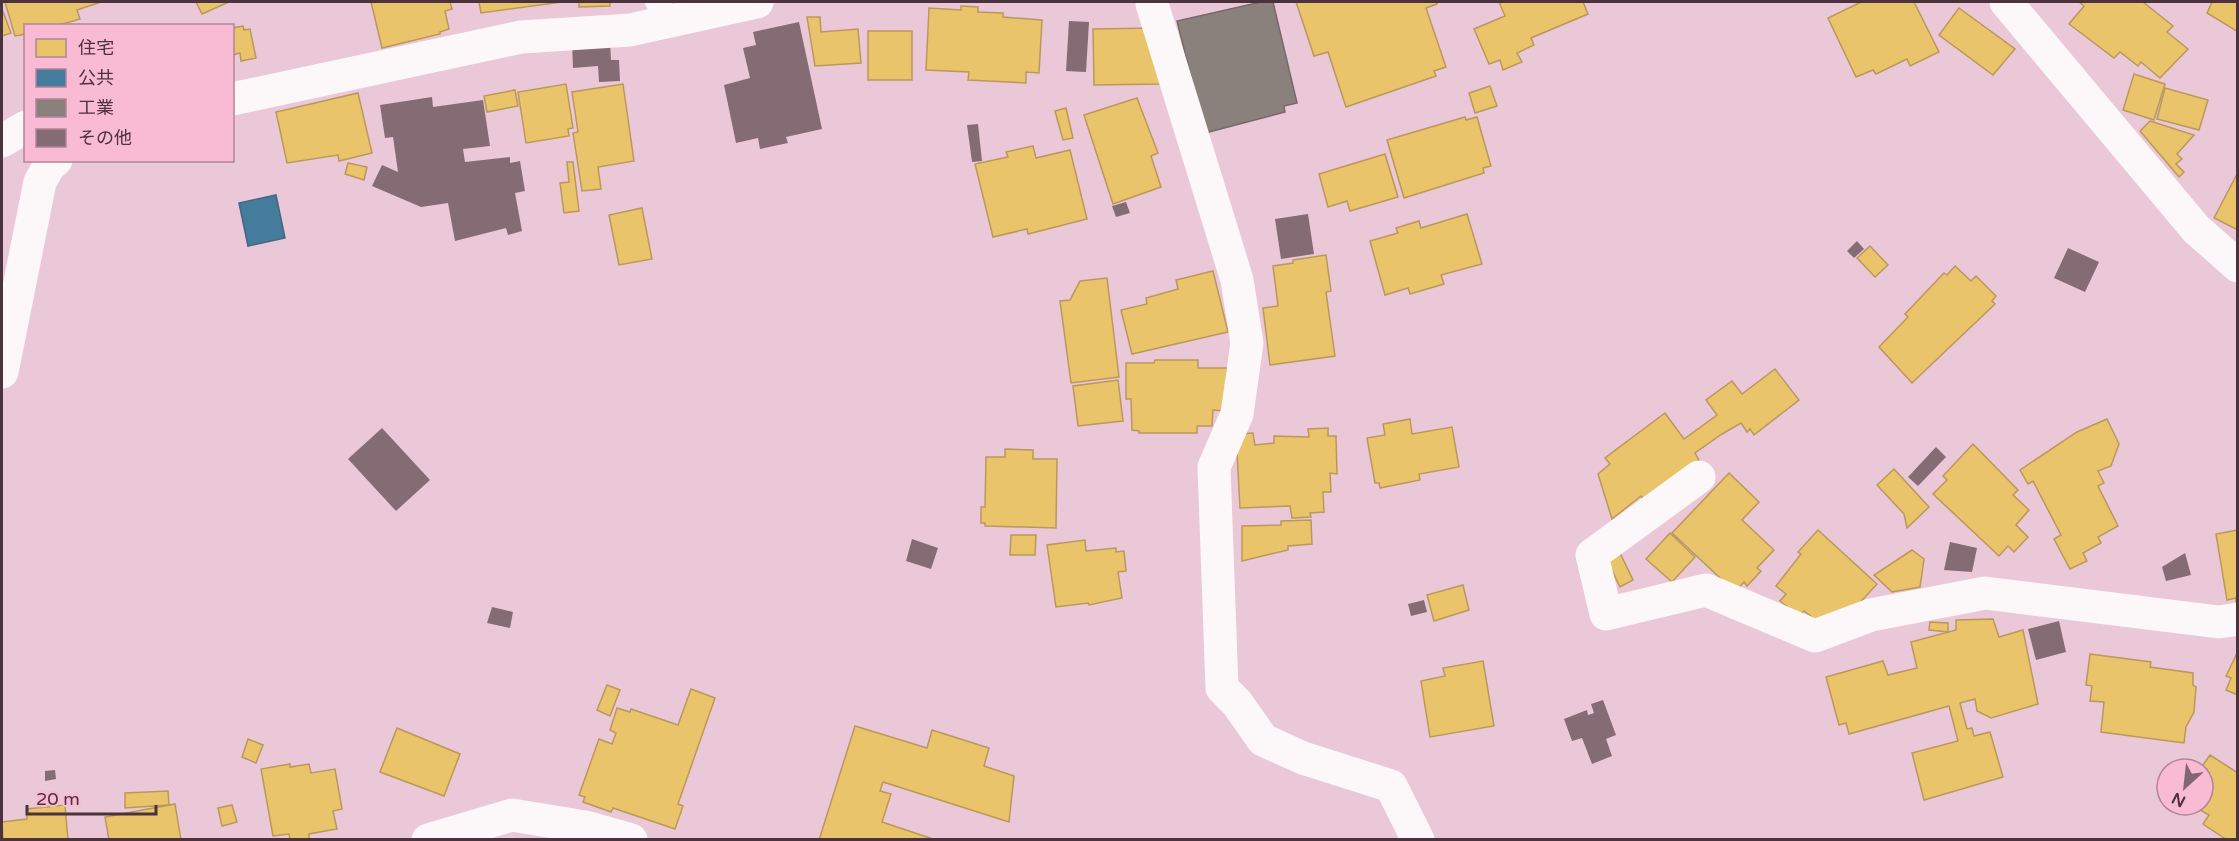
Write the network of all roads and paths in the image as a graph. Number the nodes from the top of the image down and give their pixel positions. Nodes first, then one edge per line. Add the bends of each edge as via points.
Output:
1 (757, 2) edge
2 (1149, 2) edge
3 (2006, 2) edge
4 (665, 11) edge
5 (234, 99) edge
6 (24, 128) edge
7 (2, 141) edge
8 (53, 162) edge
9 (2238, 266) edge
10 (2, 372) edge
11 (1699, 477) dead end
12 (2238, 619) edge
13 (428, 840) edge
14 (631, 840) edge
15 (1418, 840) edge

1 - 4 street
2 - 15 street via 1237,280 1247,343 1237,414 1214,467 1222,688 1263,740 1303,758 1391,786
3 - 9 street via 2196,229
4 - 5 street via 630,30 521,37
6 - 7 street
8 - 10 street via 40,182
11 - 12 street via 1592,555 1606,614 1706,590 1815,636 1871,615 1985,593 2219,622
13 - 14 street via 512,814

